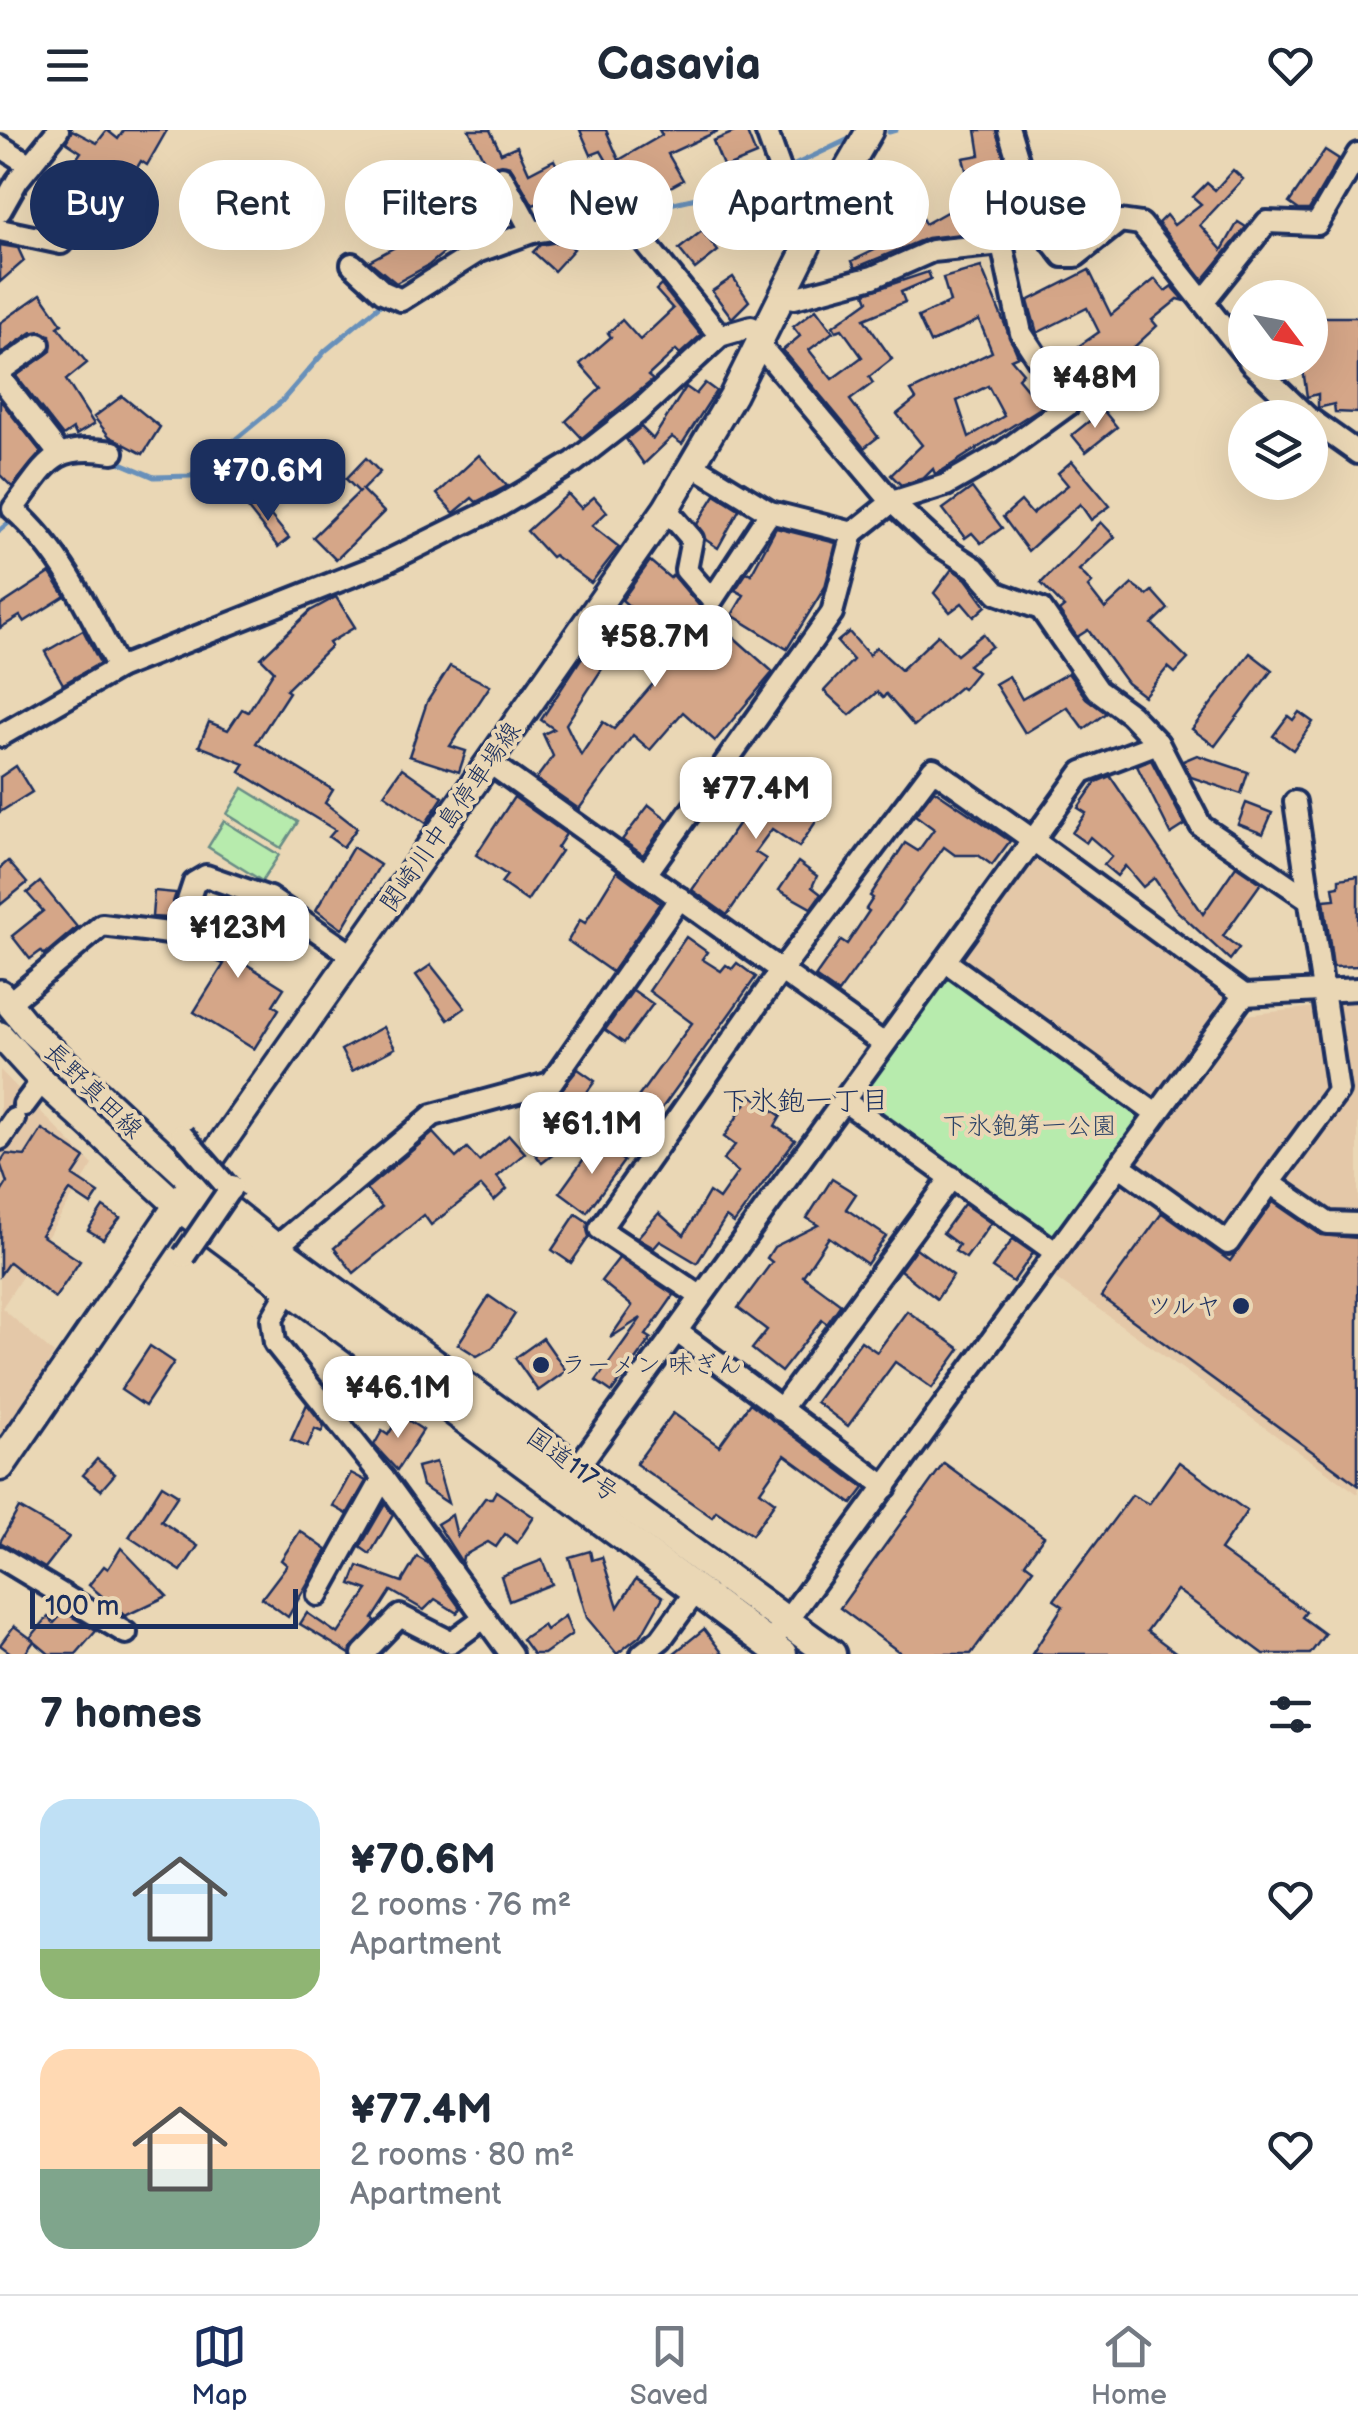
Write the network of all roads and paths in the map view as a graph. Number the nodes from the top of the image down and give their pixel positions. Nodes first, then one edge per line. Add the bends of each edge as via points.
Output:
1 (58, 130) edge
2 (766, 130) edge
3 (870, 130) edge
4 (1009, 130) edge
5 (0, 146) edge
6 (1358, 154) edge
7 (34, 160) edge
8 (776, 160) edge
9 (854, 160) edge
10 (1018, 160) edge
11 (30, 165) joint
12 (513, 197) edge
13 (0, 211) edge
14 (1121, 221) edge
15 (0, 230) edge
16 (532, 232) junction
17 (30, 236) edge
18 (806, 250) edge
19 (950, 250) edge
20 (1003, 250) edge
21 (1058, 250) edge
22 (1084, 250) edge
23 (352, 264) dead end
24 (785, 292) junction
25 (1204, 302) junction
26 (1228, 333) edge
27 (720, 336) junction
28 (761, 342) junction
29 (39, 344) dead end
30 (0, 374) edge
31 (1269, 380) edge
32 (1290, 400) edge
33 (1328, 432) edge
34 (114, 452) dead end
35 (1358, 453) edge
36 (60, 455) junction
37 (693, 464) junction
38 (892, 502) junction
39 (7, 503) edge
40 (666, 508) junction
41 (770, 512) junction
42 (853, 532) junction
43 (118, 668) junction
44 (0, 736) edge
45 (1158, 743) junction
46 (490, 763) junction
47 (1295, 802) dead end
48 (1034, 840) junction
49 (646, 874) junction
50 (680, 898) junction
51 (1310, 900) junction
52 (352, 955) junction
53 (945, 961) junction
54 (779, 973) junction
55 (1358, 989) edge
56 (1326, 993) junction
57 (1244, 996) junction
58 (5, 998) edge
59 (0, 1035) edge
60 (884, 1044) junction
61 (42, 1082) junction
62 (844, 1101) junction
63 (1156, 1114) junction
64 (182, 1135) dead end
65 (0, 1139) edge
66 (1119, 1165) junction
67 (952, 1177) junction
68 (194, 1182) junction
69 (1270, 1184) junction
70 (177, 1206) junction
71 (1358, 1224) edge
72 (275, 1248) junction
73 (1055, 1252) junction
74 (184, 1256) dead end
75 (288, 1291) junction
76 (700, 1296) junction
77 (676, 1331) junction
78 (780, 1410) junction
79 (0, 1466) edge
80 (578, 1468) junction
81 (383, 1478) junction
82 (886, 1487) junction
83 (0, 1557) edge
84 (696, 1591) junction
85 (318, 1595) dead end
86 (486, 1617) junction
87 (787, 1622) junction
88 (126, 1633) dead end
89 (776, 1649) edge
90 (363, 1654) edge
91 (511, 1654) edge
92 (642, 1654) edge
93 (831, 1654) edge

1 - 7 street
2 - 8 street
3 - 9 main road, 関崎川中島停車場線
4 - 10 street
5 - 11 street
6 - 25 street via 1317,224 1267,222
11 - 13 street
12 - 16 street
14 - 25 street via 1141,224
15 - 17 street
16 - 23 street via 388,296
16 - 27 street via 625,218
18 - 24 main road, 関崎川中島停車場線
19 - 24 street via 794,298
20 - 38 street via 1021,333 1068,405 946,485
21 - 22 street via 1076,256
24 - 28 main road, 関崎川中島停車場線
25 - 26 street
27 - 28 street via 751,327
27 - 43 street via 587,452 500,506 384,563
28 - 37 main road, 関崎川中島停車場線
28 - 38 street
29 - 30 street
30 - 36 street
31 - 32 street
33 - 35 street
34 - 36 street via 79,447
36 - 39 street
37 - 40 main road, 関崎川中島停車場線
37 - 41 street
38 - 42 street
38 - 45 street via 997,593 1041,609 1097,690
39 - 43 street via 41,533
40 - 41 street via 692,539 686,570 712,600
40 - 46 main road, 関崎川中島停車場線
41 - 42 street
42 - 49 street via 832,613
43 - 44 street
45 - 48 street via 1082,772
45 - 51 street via 1200,826
46 - 49 street
46 - 52 main road, 関崎川中島停車場線
47 - 51 street
48 - 53 street
48 - 54 street via 934,769
48 - 57 street
49 - 50 street
50 - 54 street
50 - 72 street via 551,1082 433,1115
51 - 56 street
52 - 58 street via 269,898 206,876 194,883 177,934 102,924
52 - 68 main road, 関崎川中島停車場線
53 - 60 street
53 - 63 street
54 - 60 street
54 - 76 street via 600,1229
55 - 56 street
56 - 57 street
56 - 69 street via 1338,1090
57 - 63 street
58 - 68 main road, 長野真田線 via 32,1032
59 - 61 main road, 長野真田線
60 - 62 street
61 - 65 street
61 - 70 main road, 長野真田線
62 - 67 street
62 - 76 street
63 - 66 street
64 - 74 street, bridge via 231,1188
66 - 69 street via 1228,1243
66 - 73 street
67 - 73 street
67 - 78 street
68 - 70 highway
68 - 72 highway, 国道117号
69 - 71 street via 1328,1223
70 - 75 highway, 国道117号
70 - 79 highway
72 - 80 highway, 国道117号
73 - 82 street
75 - 81 street via 272,1319 275,1343
75 - 84 highway, 国道117号
76 - 77 street
77 - 78 street
77 - 80 street
78 - 82 street
80 - 87 highway, 国道117号
81 - 85 street
81 - 86 street
82 - 87 street
83 - 88 street
84 - 89 highway, 国道117号
84 - 92 street
86 - 90 street via 451,1642 400,1616
86 - 91 street
87 - 89 street
87 - 93 highway, 国道117号

